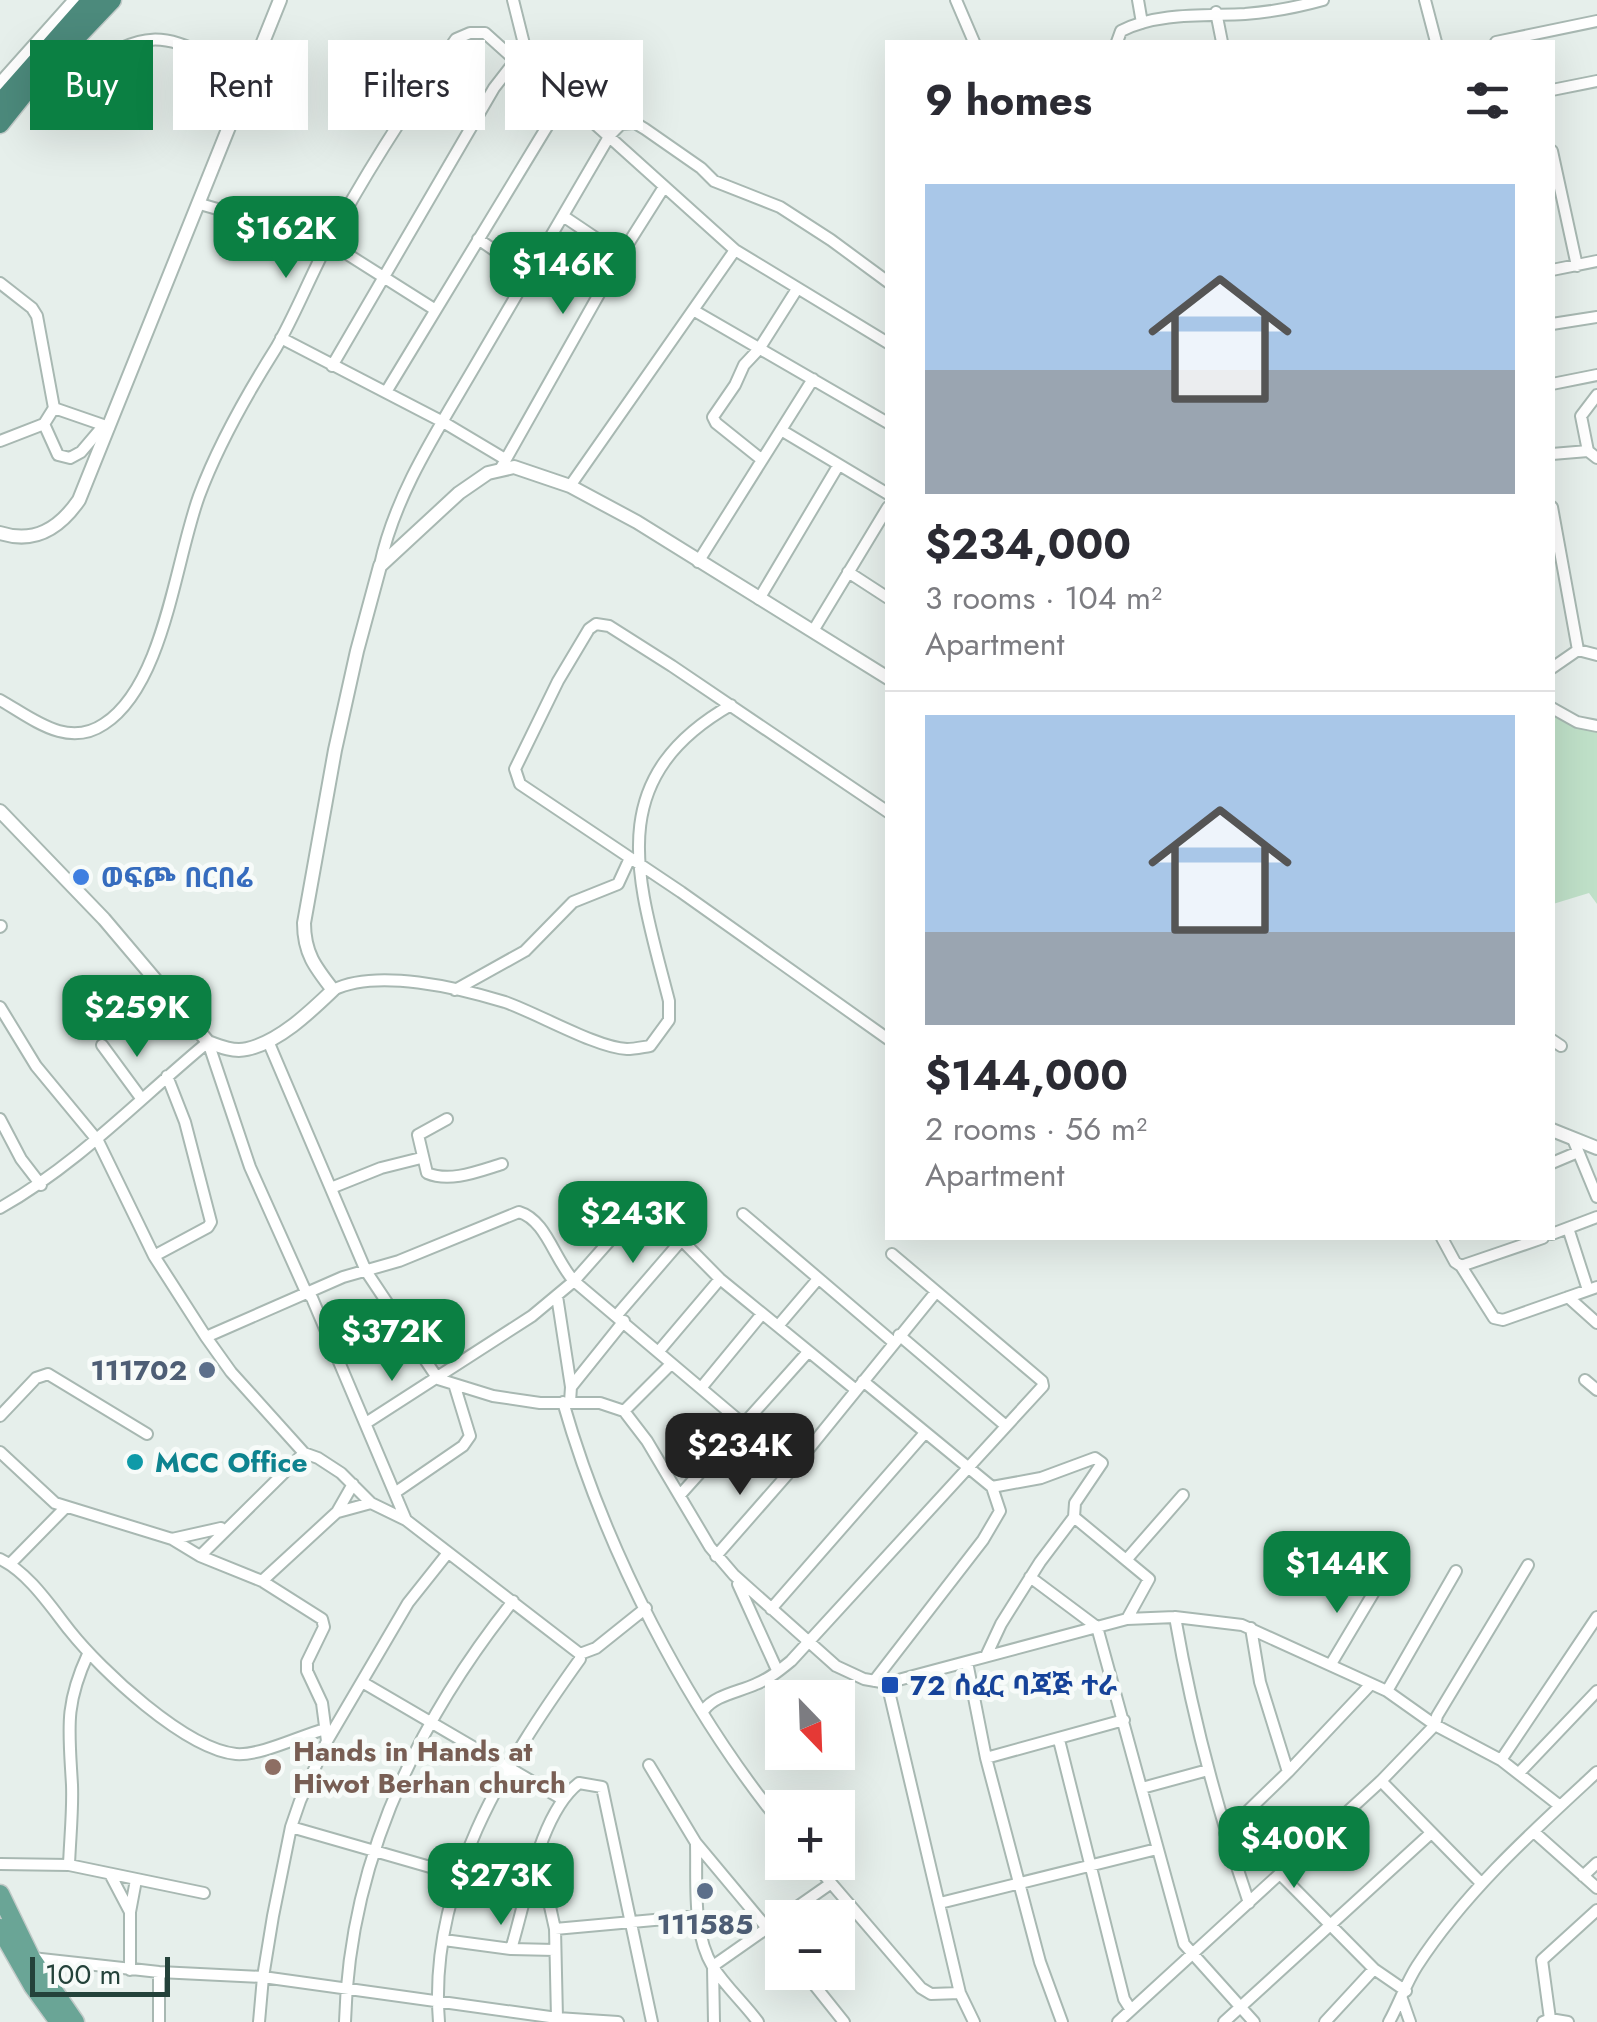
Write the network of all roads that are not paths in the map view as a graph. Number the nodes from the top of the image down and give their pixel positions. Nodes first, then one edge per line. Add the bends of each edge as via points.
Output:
1 (75, 0) edge
2 (91, 0) edge
3 (112, 0) edge
4 (280, 0) edge
5 (956, 0) edge
6 (1138, 0) edge
7 (1323, 0) edge
8 (1425, 0) edge
9 (515, 6) edge
10 (1216, 12) junction
11 (1597, 22) edge
12 (1142, 23) junction
13 (144, 40) edge
14 (175, 40) edge
15 (263, 40) edge
16 (523, 40) edge
17 (973, 40) edge
18 (1117, 40) edge
19 (1222, 40) edge
20 (1435, 40) edge
21 (1506, 40) edge
22 (505, 51) edge
23 (505, 74) edge
24 (1597, 81) edge
25 (0, 84) edge
26 (1555, 89) edge
27 (0, 103) edge
28 (0, 124) edge
29 (227, 130) edge
30 (545, 130) edge
31 (604, 130) edge
32 (610, 135) junction
33 (1555, 166) edge
34 (664, 188) junction
35 (200, 204) junction
36 (563, 216) junction
37 (478, 239) junction
38 (328, 243) junction
39 (734, 250) junction
40 (621, 255) junction
41 (1597, 261) edge
42 (1576, 266) junction
43 (1555, 270) edge
44 (529, 274) junction
45 (384, 278) junction
46 (885, 280) edge
47 (0, 283) edge
48 (797, 290) junction
49 (11, 291) junction
50 (0, 300) edge
51 (434, 308) junction
52 (693, 310) junction
53 (1597, 317) edge
54 (1555, 324) edge
55 (280, 338) junction
56 (885, 341) edge
57 (759, 349) junction
58 (332, 366) junction
59 (1597, 374) edge
60 (813, 379) junction
61 (1555, 383) edge
62 (386, 392) junction
63 (1597, 396) edge
64 (54, 408) junction
65 (885, 421) edge
66 (443, 422) junction
67 (44, 424) junction
68 (107, 426) junction
69 (781, 430) junction
70 (0, 441) edge
71 (1555, 454) edge
72 (1592, 455) edge
73 (761, 459) junction
74 (503, 463) junction
75 (838, 466) junction
76 (570, 486) junction
77 (885, 492) edge
78 (885, 512) edge
79 (1555, 527) edge
80 (0, 534) edge
81 (698, 562) junction
82 (380, 566) junction
83 (848, 572) junction
84 (885, 596) edge
85 (759, 599) junction
86 (813, 630) junction
87 (1578, 650) junction
88 (1597, 655) edge
89 (1555, 666) edge
90 (885, 676) edge
91 (0, 700) edge
92 (730, 705) junction
93 (1555, 710) edge
94 (1597, 726) edge
95 (885, 810) edge
96 (0, 811) edge
97 (634, 862) junction
98 (333, 990) junction
99 (455, 990) junction
100 (0, 1007) edge
101 (885, 1037) edge
102 (208, 1042) junction
103 (268, 1042) junction
104 (102, 1045) dead end
105 (167, 1076) junction
106 (141, 1098) junction
107 (0, 1119) edge
108 (447, 1119) dead end
109 (1555, 1132) edge
110 (98, 1141) junction
111 (1576, 1146) junction
112 (1597, 1148) edge
113 (421, 1158) junction
114 (1555, 1160) edge
115 (502, 1164) dead end
116 (41, 1185) junction
117 (331, 1188) junction
118 (1597, 1196) edge
119 (0, 1208) edge
120 (744, 1214) dead end
121 (1597, 1217) edge
122 (1568, 1228) junction
123 (1555, 1233) edge
124 (1443, 1240) edge
125 (1537, 1240) edge
126 (680, 1242) junction
127 (892, 1254) dead end
128 (154, 1256) junction
129 (1462, 1266) junction
130 (366, 1271) junction
131 (720, 1279) junction
132 (818, 1279) junction
133 (574, 1281) junction
134 (1593, 1289) edge
135 (306, 1292) junction
136 (936, 1292) junction
137 (557, 1296) junction
138 (1568, 1297) junction
139 (762, 1314) junction
140 (621, 1318) junction
141 (1597, 1323) edge
142 (778, 1326) junction
143 (206, 1337) junction
144 (896, 1338) junction
145 (659, 1351) junction
146 (808, 1352) junction
147 (672, 1364) junction
148 (438, 1378) junction
149 (1585, 1380) dead end
150 (859, 1385) junction
151 (455, 1386) junction
152 (572, 1386) junction
153 (700, 1388) junction
154 (1597, 1390) edge
155 (566, 1402) junction
156 (624, 1410) junction
157 (0, 1416) edge
158 (366, 1422) junction
159 (746, 1425) junction
160 (1006, 1426) junction
161 (147, 1434) dead end
162 (924, 1434) junction
163 (0, 1452) edge
164 (304, 1453) junction
165 (794, 1467) junction
166 (968, 1469) junction
167 (353, 1484) junction
168 (992, 1487) junction
169 (396, 1492) junction
170 (680, 1495) junction
171 (1183, 1495) dead end
172 (371, 1502) junction
173 (65, 1508) junction
174 (337, 1512) junction
175 (1074, 1517) junction
176 (406, 1520) junction
177 (227, 1526) junction
178 (172, 1539) junction
179 (447, 1554) junction
180 (200, 1556) junction
181 (716, 1556) junction
182 (1126, 1559) junction
183 (5, 1561) edge
184 (1528, 1565) dead end
185 (1456, 1571) dead end
186 (734, 1575) junction
187 (1030, 1578) junction
188 (262, 1581) junction
189 (1377, 1587) dead end
190 (513, 1601) junction
191 (646, 1608) junction
192 (771, 1609) junction
193 (1597, 1616) edge
194 (1176, 1617) junction
195 (1127, 1619) junction
196 (1097, 1627) junction
197 (1251, 1628) junction
198 (808, 1641) junction
199 (88, 1654) junction
200 (580, 1654) junction
201 (988, 1654) junction
202 (968, 1662) junction
203 (1331, 1664) junction
204 (778, 1670) junction
205 (874, 1681) junction
206 (362, 1682) junction
207 (888, 1683) junction
208 (1371, 1684) junction
209 (1597, 1690) edge
210 (1387, 1691) junction
211 (704, 1710) junction
212 (1124, 1720) junction
213 (430, 1724) junction
214 (1435, 1725) junction
215 (326, 1735) junction
216 (1059, 1740) junction
217 (986, 1758) junction
218 (1501, 1760) junction
219 (649, 1764) dead end
220 (508, 1769) junction
221 (1208, 1770) junction
222 (1288, 1772) junction
223 (1597, 1772) edge
224 (1519, 1773) junction
225 (1382, 1781) junction
226 (1142, 1788) junction
227 (562, 1799) junction
228 (765, 1802) edge
229 (1560, 1806) junction
230 (291, 1827) junction
231 (1534, 1832) junction
232 (1225, 1833) junction
233 (1430, 1834) junction
234 (696, 1843) junction
235 (1157, 1849) junction
236 (372, 1853) junction
237 (539, 1857) junction
238 (1597, 1863) edge
239 (0, 1864) edge
240 (70, 1864) junction
241 (1091, 1867) junction
242 (110, 1874) junction
243 (1281, 1875) junction
244 (458, 1876) junction
245 (1583, 1876) junction
246 (136, 1880) junction
247 (827, 1880) edge
248 (1481, 1883) junction
249 (830, 1884) junction
250 (1022, 1885) junction
251 (1597, 1888) edge
252 (204, 1893) dead end
253 (0, 1894) edge
254 (806, 1900) edge
255 (940, 1903) junction
256 (1249, 1904) junction
257 (1597, 1910) edge
258 (130, 1912) junction
259 (698, 1916) junction
260 (629, 1923) junction
261 (765, 1924) edge
262 (1329, 1924) junction
263 (765, 1927) edge
264 (0, 1928) edge
265 (556, 1929) junction
266 (444, 1940) junction
267 (511, 1949) junction
268 (554, 1950) junction
269 (15, 1955) edge
270 (1191, 1955) junction
271 (713, 1966) junction
272 (1374, 1969) junction
273 (130, 1970) junction
274 (159, 1972) junction
275 (262, 1977) junction
276 (346, 1988) junction
277 (818, 1990) edge
278 (960, 1993) junction
279 (1404, 1995) junction
280 (437, 2000) junction
281 (1240, 2007) junction
282 (1130, 2010) junction
283 (557, 2018) junction
284 (1546, 2021) edge
285 (59, 2022) edge
286 (74, 2022) edge
287 (159, 2022) edge
288 (259, 2022) edge
289 (345, 2022) edge
290 (438, 2022) edge
291 (615, 2022) edge
292 (652, 2022) edge
293 (714, 2022) edge
294 (758, 2022) edge
295 (844, 2022) edge
296 (974, 2022) edge
297 (1062, 2022) edge
298 (1118, 2022) edge
299 (1224, 2022) edge
300 (1254, 2022) edge
301 (1325, 2022) edge
302 (1389, 2022) edge
303 (1410, 2022) edge
304 (1568, 2022) edge

1 - 25 street
2 - 27 highway
3 - 28 highway
4 - 15 street
5 - 17 street
6 - 12 street
7 - 10 street
8 - 20 street
9 - 16 street
10 - 12 street
10 - 19 street
11 - 21 street
12 - 18 street via 1121,31
13 - 14 street
22 - 38 street via 485,33 456,39
23 - 45 street
24 - 26 street
29 - 35 street
30 - 37 street
31 - 32 street
32 - 34 street
32 - 36 street
32 - 46 street via 620,124 635,123 714,180 780,208
33 - 42 street
34 - 39 street
34 - 40 street
35 - 38 street via 294,221
35 - 68 street
36 - 40 street
36 - 44 street
37 - 44 street
37 - 51 street
38 - 45 street
38 - 55 street
39 - 48 street
39 - 52 street
40 - 74 street
41 - 42 street
42 - 43 street
44 - 66 street
45 - 51 street
45 - 58 street
47 - 49 street
48 - 56 street
48 - 57 street
49 - 50 street
49 - 64 street via 36,316
51 - 62 street
52 - 57 street
52 - 76 street
53 - 54 street
55 - 58 street
55 - 91 street via 201,491 142,680 104,724 72,735
57 - 60 street
57 - 73 street via 713,417
58 - 62 street
59 - 61 street
60 - 65 street
60 - 69 street
62 - 66 street
63 - 72 street via 1581,416
64 - 67 street
64 - 68 street
66 - 74 street
66 - 82 street via 410,484
67 - 68 street via 58,454 70,458
67 - 70 street
68 - 80 street via 68,516 22,540
69 - 73 street
69 - 75 street
71 - 72 street
73 - 81 street
74 - 76 street
74 - 82 street via 477,478
75 - 77 street
75 - 85 street
76 - 81 street
78 - 83 street
79 - 87 street
81 - 85 street
82 - 98 street via 356,651 304,922 308,958
83 - 84 street
83 - 86 street
85 - 86 street
86 - 90 street
87 - 88 street
87 - 89 street
92 - 95 street
92 - 97 street via 658,766 646,793
92 - 97 street via 609,626 589,629 516,778
93 - 94 street
96 - 102 street via 104,919
97 - 99 street via 618,884 573,902 524,951
97 - 99 street via 669,1001 669,1020 650,1046 624,1049 506,1002
97 - 101 street
98 - 99 street via 361,980
98 - 103 street
100 - 110 street via 36,1066
102 - 103 street via 230,1050
102 - 105 street
102 - 135 street via 250,1167
103 - 117 street
104 - 106 street
105 - 106 street
105 - 128 street via 211,1222
106 - 110 street
107 - 116 street
108 - 113 street via 418,1134
109 - 111 street
110 - 116 street
110 - 128 street
111 - 112 street
111 - 114 street
111 - 118 street
113 - 115 street via 427,1173 437,1177
113 - 117 street
116 - 119 street
117 - 130 street
120 - 132 street
121 - 122 street
122 - 123 street
122 - 134 street
124 - 129 street
125 - 129 street
126 - 131 street
126 - 133 street via 644,1202
126 - 140 street
127 - 136 street
128 - 143 street
129 - 138 street via 1494,1318
130 - 133 street via 519,1212 540,1223
130 - 135 street
130 - 148 street
131 - 139 street
131 - 145 street
132 - 142 street
132 - 144 street
133 - 137 street
133 - 140 street
134 - 138 street
135 - 143 street
135 - 158 street
136 - 144 street
136 - 160 street via 1042,1381
137 - 148 street
137 - 152 street
138 - 141 street
139 - 142 street
139 - 153 street
140 - 145 street
140 - 152 street
142 - 146 street
143 - 164 street
144 - 150 street
144 - 160 street
145 - 147 street
146 - 150 street
146 - 159 street
147 - 153 street
147 - 156 street
148 - 151 street
148 - 158 street
149 - 154 street
150 - 162 street
150 - 165 street
151 - 155 street via 516,1400
151 - 169 street via 470,1436
152 - 155 street
153 - 159 street
155 - 156 street
155 - 191 street via 600,1516
156 - 170 street
157 - 161 street via 48,1374
158 - 169 street
159 - 165 street
159 - 170 street
160 - 166 street
162 - 166 street
162 - 192 street
163 - 173 street
164 - 167 street
164 - 177 street
165 - 181 street
166 - 168 street
166 - 198 street
167 - 172 street
167 - 174 street
168 - 175 street via 1100,1460
168 - 205 street via 1000,1511 996,1522
169 - 176 street
170 - 181 street
171 - 182 street
172 - 174 street
172 - 176 street
173 - 178 street
173 - 183 street
174 - 188 street
175 - 182 street
175 - 187 street
176 - 179 street
177 - 178 street
177 - 180 street
178 - 180 street
179 - 190 street
179 - 206 street via 408,1603
180 - 188 street
181 - 186 street
182 - 195 street via 1150,1582
183 - 199 street
184 - 214 street
185 - 210 street
186 - 192 street
186 - 204 street
187 - 196 street
187 - 201 street
188 - 215 street via 322,1619 307,1671 322,1703
189 - 203 street
190 - 200 street
190 - 213 street
191 - 200 street
191 - 211 street
192 - 198 street
193 - 218 street
194 - 195 street
194 - 197 street
194 - 221 street
195 - 196 street
196 - 201 street
196 - 212 street
197 - 203 street
197 - 222 street
198 - 204 street
198 - 205 street via 836,1666
199 - 215 street via 171,1725 221,1751 239,1754
199 - 240 street via 67,1728
200 - 220 street
201 - 202 street
202 - 207 street
202 - 217 street
203 - 208 street
204 - 211 street
205 - 207 street
206 - 213 street
206 - 215 street
207 - 255 street
208 - 210 street
208 - 222 street
209 - 224 street
210 - 214 street
211 - 228 street
212 - 216 street
212 - 226 street
213 - 220 street
213 - 236 street
214 - 218 street
214 - 225 street
215 - 230 street
216 - 217 street
216 - 241 street
217 - 250 street
218 - 224 street
219 - 234 street
220 - 227 street
220 - 244 street
221 - 226 street
221 - 232 street
222 - 232 street
223 - 229 street
224 - 229 street
225 - 233 street
225 - 243 street
226 - 235 street
227 - 237 street
227 - 260 street via 579,1783 602,1787
229 - 231 street
230 - 236 street
230 - 275 street
231 - 245 street
231 - 248 street
232 - 256 street
233 - 248 street
233 - 262 street
234 - 259 street
234 - 261 street
235 - 241 street
235 - 270 street
236 - 244 street
236 - 276 street
237 - 265 street
237 - 267 street
238 - 245 street
239 - 240 street
240 - 242 street
241 - 250 street
241 - 282 street
242 - 246 street
242 - 258 street
243 - 256 street
243 - 262 street
244 - 266 street
245 - 251 street
246 - 252 street
246 - 258 street
247 - 249 street
248 - 279 street via 1414,1970
249 - 254 street
249 - 278 street via 921,1988
250 - 255 street
250 - 297 street
253 - 269 main road
255 - 278 street
256 - 270 street
257 - 284 street via 1542,1960
258 - 273 street
259 - 260 street
259 - 271 street
260 - 265 street
260 - 292 street
262 - 272 street
262 - 281 street
263 - 271 street
264 - 269 main road
265 - 268 street
266 - 267 street
266 - 280 street
267 - 268 street
268 - 283 street
269 - 273 street
269 - 285 main road
269 - 286 main road
270 - 281 street
270 - 282 street
271 - 293 street
271 - 294 street
272 - 279 street
272 - 301 street
273 - 274 street
274 - 275 street
274 - 287 street
275 - 276 street
275 - 288 street
276 - 280 street
276 - 289 street
277 - 295 street
278 - 296 street
279 - 302 street
279 - 303 street
280 - 283 street
280 - 290 street
281 - 299 street
281 - 300 street
282 - 298 street
283 - 291 street
284 - 304 street

